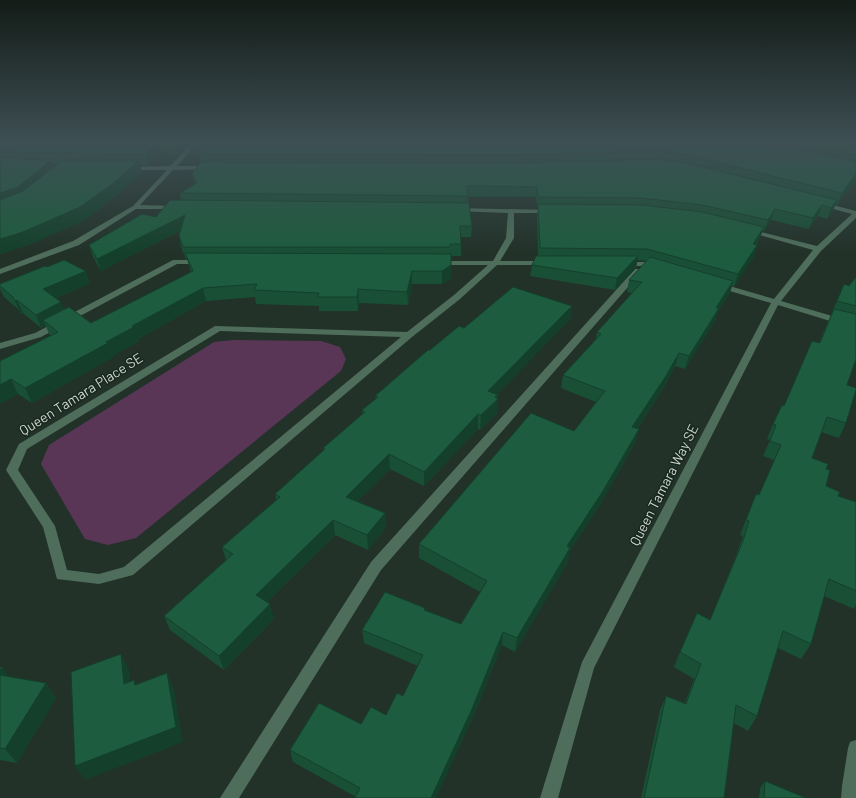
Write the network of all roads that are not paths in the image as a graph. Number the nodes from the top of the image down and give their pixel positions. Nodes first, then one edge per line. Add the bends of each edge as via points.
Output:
1 (162, 178) edge
2 (811, 202) edge
3 (135, 207) junction
4 (182, 208) edge
5 (449, 210) edge
6 (511, 211) junction
7 (557, 211) edge
8 (856, 214) edge
9 (744, 230) edge
10 (818, 249) junction
11 (208, 262) edge
12 (431, 263) edge
13 (495, 263) junction
14 (558, 264) edge
15 (613, 264) edge
16 (645, 264) junction
17 (666, 270) edge
18 (0, 272) edge
19 (710, 282) edge
20 (776, 301) junction
21 (856, 326) edge
22 (409, 335) junction
23 (0, 346) edge
24 (856, 748) edge
25 (229, 798) edge
26 (549, 798) edge
27 (850, 798) edge

1 - 3 street
2 - 8 street
3 - 4 street
3 - 18 street via 76,243
5 - 6 street
6 - 7 street
6 - 13 street, Queen Tamara Place SE via 510,238
8 - 10 street, Queen Tamara Way SE
9 - 10 street
10 - 20 street, Queen Tamara Way SE
11 - 23 street via 176,262 38,335
12 - 13 street
13 - 14 street
13 - 22 street, Queen Tamara Place SE
15 - 16 street
16 - 17 street
16 - 25 street via 376,566
19 - 20 street
20 - 21 street
20 - 26 street, Queen Tamara Way SE via 587,667
22 - 22 street, Queen Tamara Place SE via 218,328 23,446 12,470 49,526 62,575 99,580 128,571
24 - 27 street

